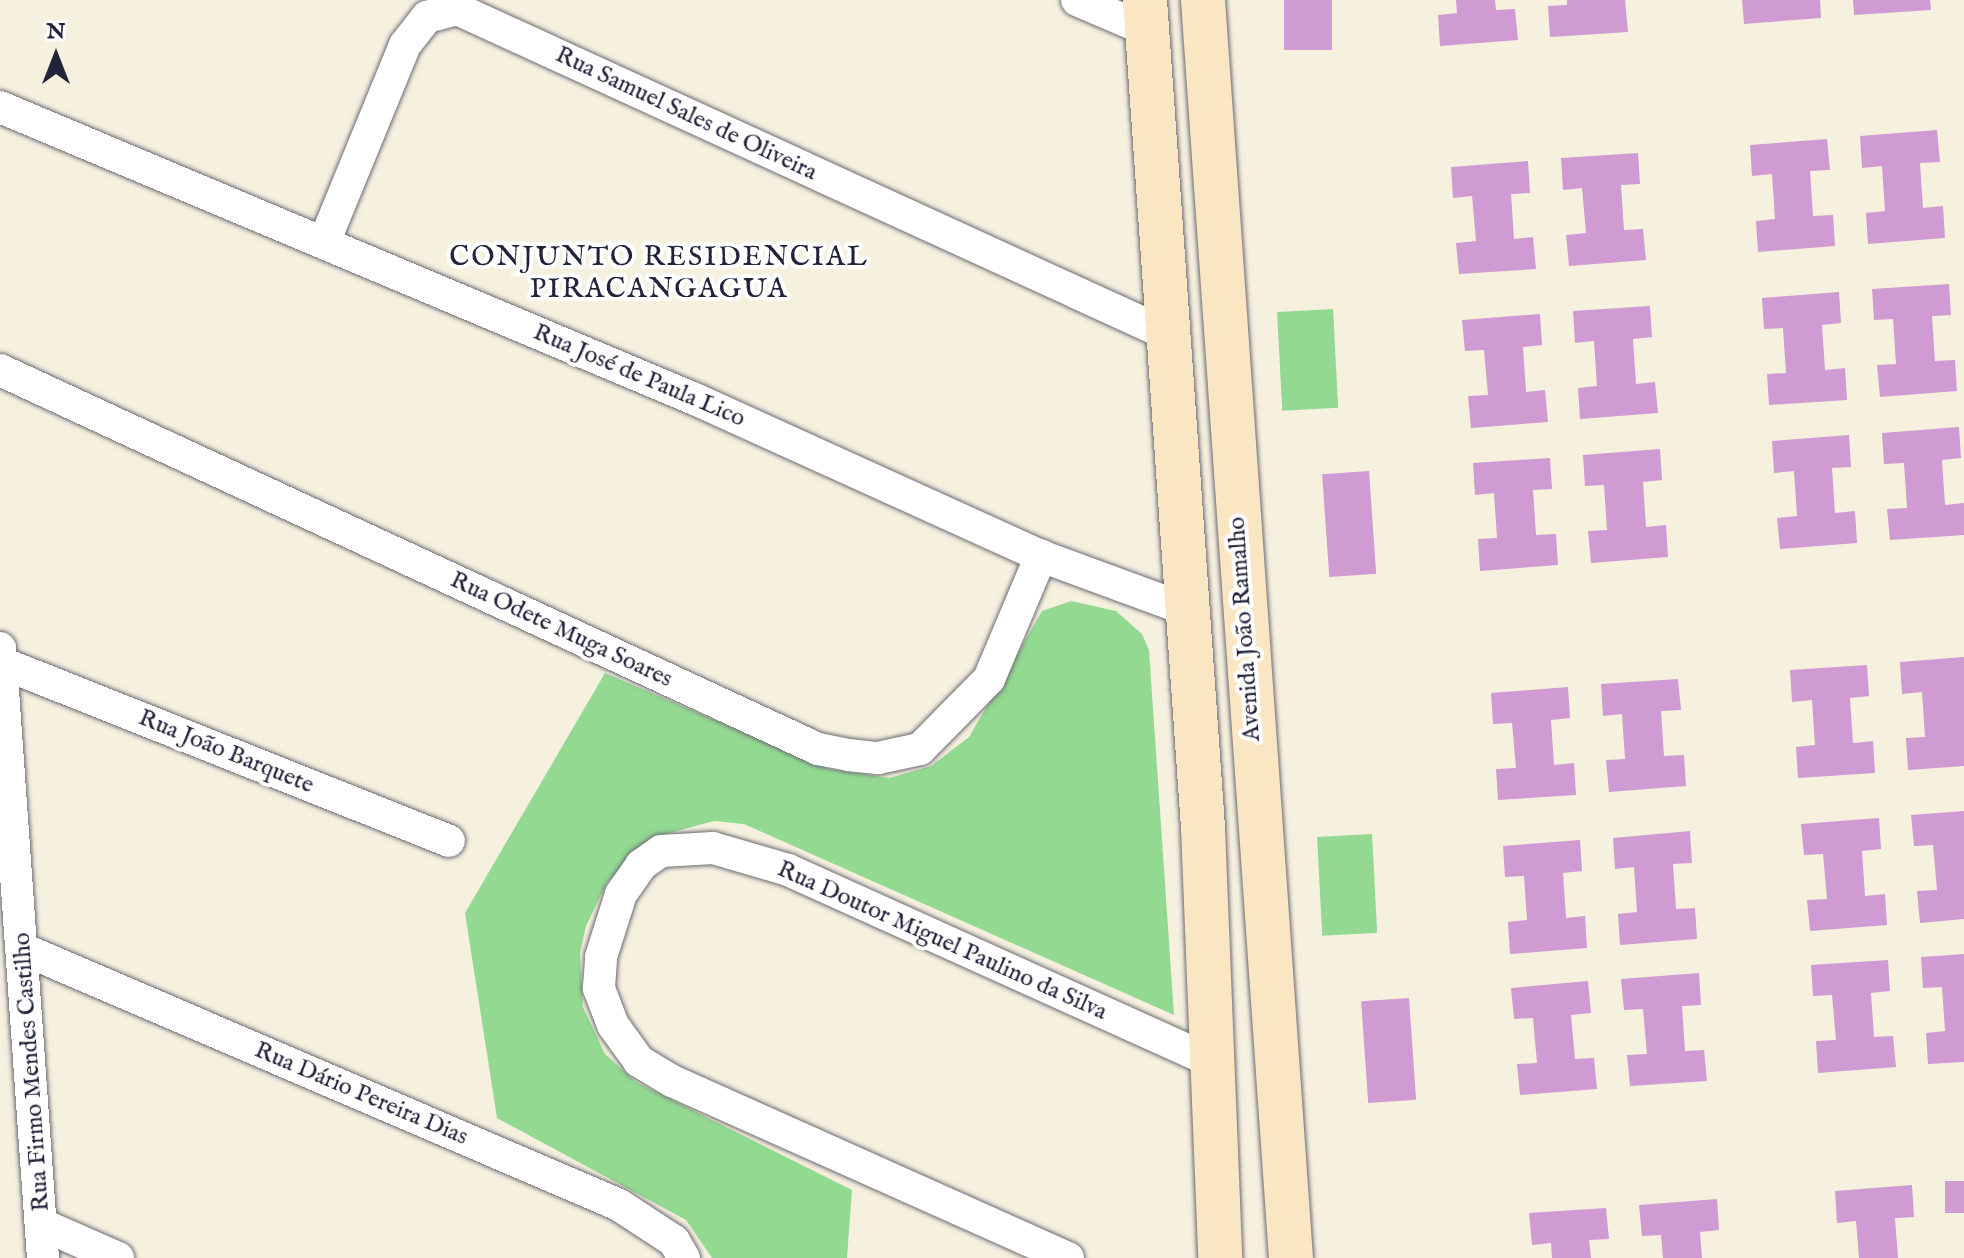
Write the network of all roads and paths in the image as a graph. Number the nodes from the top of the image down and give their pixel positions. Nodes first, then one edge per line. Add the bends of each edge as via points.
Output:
1 (1077, 0) edge
2 (1203, 0) edge
3 (1146, 15) edge
4 (0, 107) edge
5 (325, 240) junction
6 (1167, 334) junction
7 (0, 370) edge
8 (1041, 556) junction
9 (1188, 610) junction
10 (1, 655) edge
11 (449, 841) dead end
12 (25, 950) junction
13 (1209, 1060) junction
14 (43, 1225) junction
15 (43, 1258) edge
16 (118, 1258) edge
17 (684, 1258) edge
18 (1068, 1258) edge
19 (1220, 1258) edge
20 (1291, 1258) edge

1 - 3 street
2 - 20 street, Avenida João Ramalho
3 - 6 street
4 - 5 street, Rua José de Paula Lico
5 - 6 street, Rua Samuel Sales de Oliveira via 405,45 427,17 457,9
5 - 8 street, Rua José de Paula Lico
6 - 9 street
7 - 8 street, Rua Odete Muga Soares via 818,749 848,755 878,758 920,749 989,679
8 - 9 street, Rua José de Paula Lico
9 - 13 street via 1203,828
10 - 11 street, Rua João Barquete
10 - 12 street, Rua Firmo Mendes Castilho
12 - 14 street, Rua Firmo Mendes Castilho
12 - 17 street, Rua Dário Pereira Dias via 619,1205 674,1241
13 - 18 street, Rua Doutor Miguel Paulino da Silva via 788,870 713,848 661,851 641,865 621,894 601,957 599,988 613,1025 639,1061 672,1081
13 - 19 street
14 - 15 street, Rua Firmo Mendes Castilho
14 - 16 street

